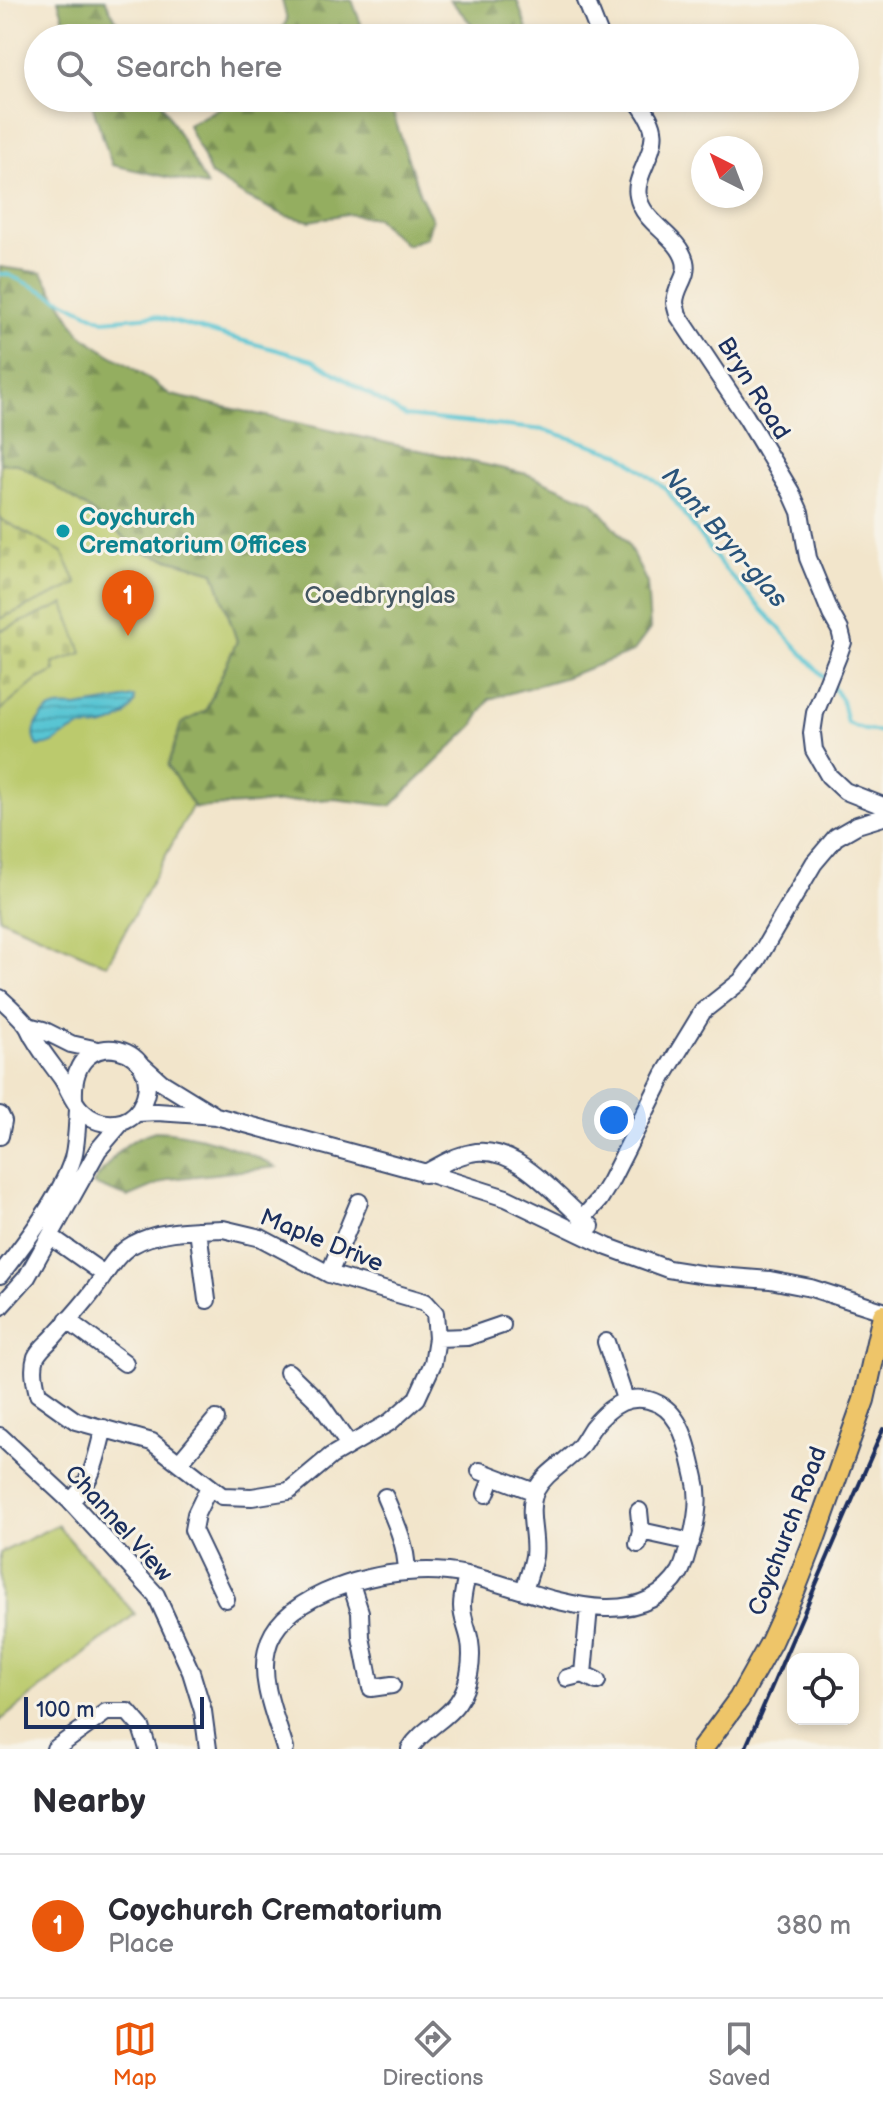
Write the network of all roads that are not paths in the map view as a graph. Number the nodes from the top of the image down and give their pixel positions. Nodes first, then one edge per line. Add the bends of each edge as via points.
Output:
1 (586, 0) edge
2 (595, 24) edge
3 (645, 112) edge
4 (883, 806) edge
5 (883, 817) edge
6 (0, 998) edge
7 (28, 1026) junction
8 (98, 1050) junction
9 (142, 1065) junction
10 (76, 1103) junction
11 (137, 1113) junction
12 (0, 1115) edge
13 (216, 1116) junction
14 (121, 1123) junction
15 (0, 1136) edge
16 (424, 1174) junction
17 (359, 1202) dead end
18 (582, 1219) junction
19 (198, 1230) junction
20 (50, 1236) junction
21 (623, 1252) junction
22 (104, 1274) junction
23 (329, 1274) junction
24 (0, 1275) edge
25 (207, 1300) dead end
26 (0, 1307) edge
27 (883, 1313) edge
28 (67, 1320) junction
29 (502, 1325) dead end
30 (437, 1338) junction
31 (629, 1350) dead end
32 (125, 1363) dead end
33 (288, 1372) dead end
34 (625, 1399) junction
35 (216, 1419) dead end
36 (104, 1428) junction
37 (0, 1436) edge
38 (349, 1445) junction
39 (179, 1463) junction
40 (209, 1487) junction
41 (535, 1492) junction
42 (486, 1494) dead end
43 (70, 1501) junction
44 (385, 1509) dead end
45 (639, 1511) dead end
46 (691, 1542) junction
47 (407, 1572) junction
48 (467, 1575) junction
49 (351, 1584) junction
50 (524, 1591) junction
51 (226, 1599) dead end
52 (589, 1607) junction
53 (582, 1678) dead end
54 (392, 1685) dead end
55 (55, 1749) edge
56 (148, 1749) edge
57 (208, 1749) edge
58 (285, 1749) edge
59 (410, 1749) edge
60 (702, 1749) edge

1 - 2 street
3 - 4 street, Bryn Road via 655,139 637,187 641,207 686,263 675,303 678,315 791,492 808,558 840,630 843,642 815,713 814,750 845,791
5 - 18 street via 836,837 814,863 741,981 703,1011 610,1182
6 - 7 street
7 - 8 street
7 - 10 street
8 - 9 street via 123,1051
8 - 10 street via 77,1068
9 - 11 street via 147,1080
9 - 13 street
10 - 14 street via 90,1118
10 - 24 street via 72,1161 44,1215
11 - 13 street
11 - 14 street
12 - 15 street
13 - 16 street
14 - 20 street via 98,1150
16 - 18 street via 472,1152 500,1153 532,1173
16 - 21 street via 506,1198
17 - 23 street
18 - 21 street
19 - 22 street, Maple Drive via 172,1231 131,1245
19 - 23 street, Maple Drive via 223,1229 261,1238
19 - 25 street
20 - 22 street
20 - 26 street via 27,1277
21 - 27 street via 668,1269 811,1288
22 - 28 street, Maple Drive
23 - 30 street, Maple Drive via 425,1302 435,1313
27 - 60 main road, Coychurch Road via 864,1400 795,1589 739,1699
28 - 32 street
28 - 36 street, Maple Drive via 36,1358 38,1394 76,1421
29 - 30 street via 467,1337
30 - 38 street via 433,1363 417,1398 390,1422
31 - 34 street via 608,1349
33 - 38 street via 319,1402
34 - 41 street via 593,1426
34 - 46 street via 642,1397 662,1405 676,1421 697,1486
35 - 39 street
36 - 39 street via 152,1442
36 - 43 street via 94,1467 82,1492
37 - 43 street, Channel View
38 - 40 street via 289,1491 230,1497
39 - 40 street
40 - 51 street via 193,1530
41 - 42 street via 486,1473
41 - 50 street via 534,1555
43 - 57 street, Channel View via 156,1595 191,1672
44 - 47 street via 406,1552
45 - 46 street via 639,1538
46 - 52 street via 682,1570 654,1599
47 - 48 street
47 - 49 street
48 - 50 street
48 - 59 street via 461,1603 471,1655 466,1686 447,1715
49 - 54 street via 371,1688
49 - 58 street via 323,1592 291,1612 274,1629 267,1646 265,1679
50 - 52 street
52 - 53 street
55 - 56 street via 106,1712 128,1712 141,1727

